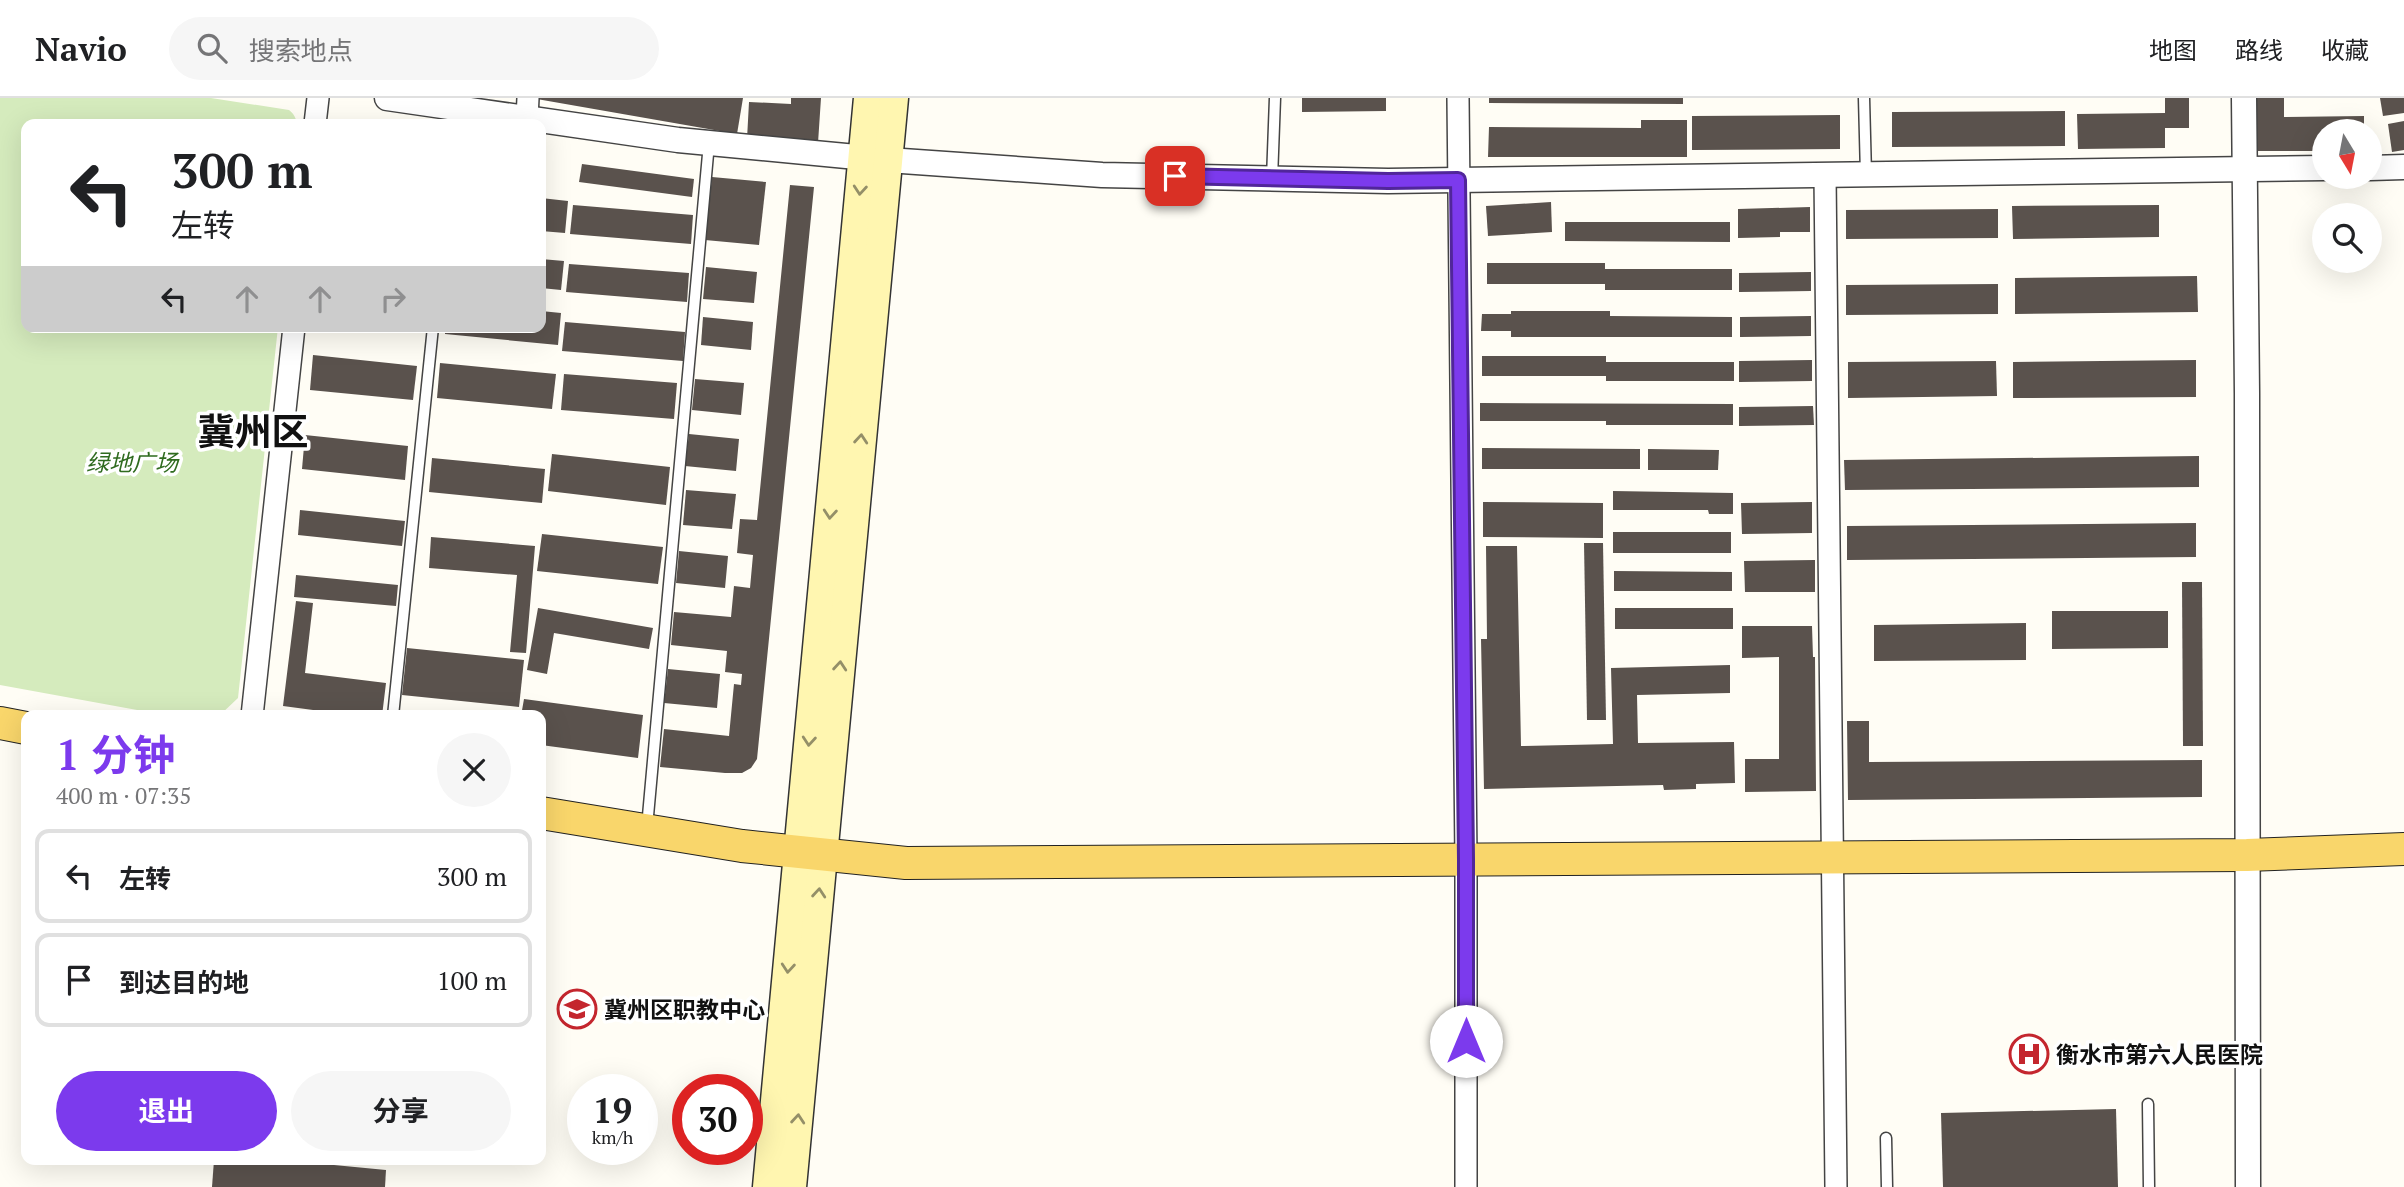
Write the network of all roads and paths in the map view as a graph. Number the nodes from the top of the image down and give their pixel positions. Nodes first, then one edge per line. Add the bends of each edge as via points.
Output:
1 (318, 98) edge
2 (387, 98) edge
3 (868, 98) edge
4 (894, 98) edge
5 (1275, 98) edge
6 (1458, 98) edge
7 (1864, 98) edge
8 (2244, 98) edge
9 (527, 108) edge
10 (316, 119) edge
11 (709, 143) junction
12 (875, 159) junction
13 (2404, 167) edge
14 (2382, 168) edge
15 (2312, 169) edge
16 (2245, 170) junction
17 (1825, 175) junction
18 (1866, 175) junction
19 (1272, 178) junction
20 (1458, 180) junction
21 (293, 333) edge
22 (432, 333) edge
23 (253, 710) edge
24 (394, 710) edge
25 (0, 723) edge
26 (21, 727) edge
27 (546, 814) edge
28 (646, 830) junction
29 (2404, 849) edge
30 (810, 855) junction
31 (2248, 855) junction
32 (1832, 857) junction
33 (1466, 859) junction
34 (2148, 1104) dead end
35 (1886, 1138) dead end
36 (767, 1187) edge
37 (792, 1187) edge
38 (1466, 1187) edge
39 (1836, 1187) edge
40 (1887, 1187) edge
41 (2149, 1187) edge
42 (2248, 1187) edge

1 - 10 street
2 - 9 street via 455,112
3 - 12 main road
4 - 12 main road
5 - 19 lane
6 - 20 street
7 - 18 lane
8 - 16 street
9 - 11 street
11 - 12 street
11 - 28 lane
12 - 19 street via 1102,175
12 - 30 main road
13 - 14 street
15 - 16 street
16 - 18 street
16 - 31 street
17 - 18 street
17 - 20 street
17 - 32 street
19 - 20 street
20 - 33 street
21 - 23 street
22 - 24 lane
25 - 26 main road
27 - 28 main road
28 - 30 main road
29 - 31 main road
30 - 33 main road via 906,863
30 -> 36 main road
37 -> 30 main road
31 - 32 main road
31 - 42 street
32 - 33 main road
32 - 39 street
33 - 38 street
34 - 41 lane
35 - 40 lane

